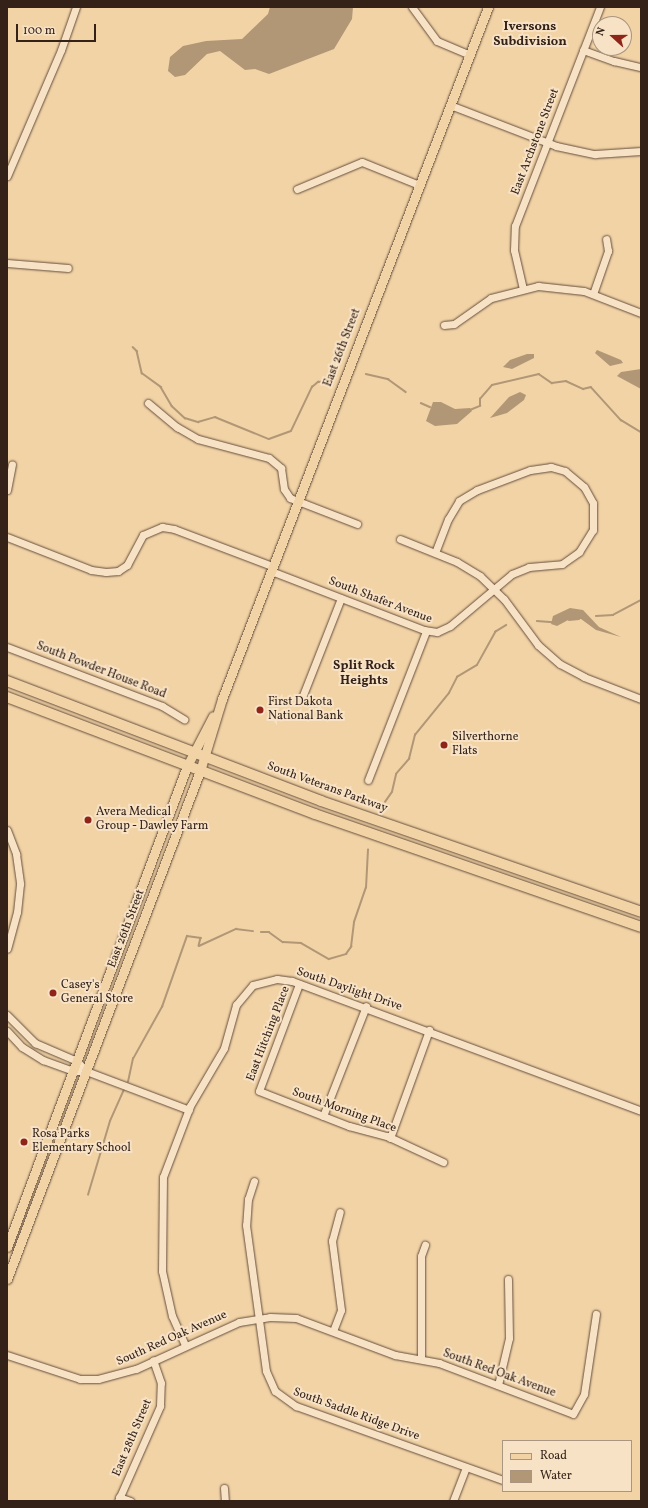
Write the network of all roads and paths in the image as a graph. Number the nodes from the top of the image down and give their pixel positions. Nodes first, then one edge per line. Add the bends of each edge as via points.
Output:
1 (76, 7) edge
2 (412, 7) edge
3 (488, 7) edge
4 (600, 7) edge
5 (583, 50) junction
6 (470, 54) junction
7 (641, 67) edge
8 (450, 105) junction
9 (548, 143) junction
10 (641, 151) edge
11 (7, 176) edge
12 (419, 185) junction
13 (297, 189) dead end
14 (606, 238) dead end
15 (7, 264) edge
16 (68, 268) dead end
17 (523, 289) junction
18 (593, 294) junction
19 (641, 313) edge
20 (444, 325) dead end
21 (148, 403) dead end
22 (12, 464) dead end
23 (7, 490) edge
24 (297, 501) junction
25 (357, 524) dead end
26 (7, 538) edge
27 (400, 539) dead end
28 (435, 553) junction
29 (272, 568) junction
30 (494, 589) junction
31 (341, 598) junction
32 (426, 631) junction
33 (7, 647) edge
34 (7, 681) edge
35 (303, 695) dead end
36 (7, 697) edge
37 (222, 699) junction
38 (641, 699) edge
39 (184, 719) dead end
40 (194, 753) junction
41 (205, 757) junction
42 (187, 766) junction
43 (200, 771) junction
44 (368, 780) dead end
45 (7, 830) edge
46 (641, 912) edge
47 (641, 927) edge
48 (7, 949) edge
49 (299, 984) junction
50 (366, 1006) junction
51 (7, 1015) edge
52 (7, 1030) edge
53 (429, 1030) junction
54 (77, 1061) junction
55 (74, 1071) junction
56 (86, 1071) junction
57 (259, 1091) joint
58 (189, 1110) junction
59 (641, 1111) edge
60 (323, 1116) junction
61 (390, 1138) junction
62 (443, 1162) dead end
63 (254, 1181) dead end
64 (340, 1212) dead end
65 (425, 1245) dead end
66 (7, 1247) edge
67 (7, 1278) edge
68 (508, 1280) dead end
69 (596, 1314) dead end
70 (260, 1318) junction
71 (333, 1331) junction
72 (185, 1345) junction
73 (7, 1355) edge
74 (421, 1359) junction
75 (153, 1360) junction
76 (498, 1385) junction
77 (466, 1467) junction
78 (502, 1480) edge
79 (224, 1488) dead end
80 (119, 1499) edge
81 (130, 1501) edge
82 (224, 1501) edge
83 (453, 1501) edge

1 - 11 street via 61,50
2 - 6 street via 430,35 445,45
3 - 6 main road, East 26th Street
4 - 5 street, East Archstone Street
5 - 7 street
5 - 9 street, East Archstone Street
6 - 8 main road, East 26th Street
8 - 9 street
8 - 12 main road, East 26th Street
9 - 10 street via 595,154
9 - 17 street, East Archstone Street via 514,232
12 - 13 street via 362,162
12 - 24 main road, East 26th Street
14 - 18 street via 608,251
15 - 16 street
17 - 18 street via 556,286
17 - 20 street via 491,298 454,324
18 - 19 street
21 - 24 street via 177,427 198,439 269,458 281,468 286,494
22 - 23 street
24 - 25 street
24 - 29 main road, East 26th Street
26 - 29 street, South Shafer Avenue via 91,570 106,572 118,571 128,565 143,535 162,527
27 - 28 street
28 - 30 street via 465,566
28 - 30 street, South Shafer Avenue via 451,513 470,494 538,468 557,468 575,477 584,486 593,503 595,523 588,543 566,562 523,568
29 - 31 street, South Shafer Avenue
29 - 37 main road, East 26th Street
30 - 32 street, South Shafer Avenue via 445,629 437,632
30 - 38 street via 532,638 556,660 584,677
31 - 32 street, South Shafer Avenue
31 - 35 street
32 - 44 street
33 - 39 street, South Powder House Road via 162,706
34 - 40 highway, South Veterans Parkway
36 - 42 highway
37 - 40 main road, East 26th Street
37 - 41 main road, East 26th Street
40 - 41 highway, South Veterans Parkway
40 - 42 main road, East 26th Street
41 - 43 main road, East 26th Street
41 - 46 highway, South Veterans Parkway via 365,817
42 - 43 highway
42 - 54 main road, East 26th Street
43 - 47 highway via 348,826
43 - 56 main road, East 26th Street
45 - 48 street via 16,854 20,884 17,912
49 - 50 street, South Daylight Drive
49 - 57 street, East Hitching Place
49 - 58 street, South Daylight Drive via 277,979 261,982 246,990 236,1005 224,1048
50 - 53 street, South Daylight Drive
50 - 60 street
51 - 54 street via 35,1043
52 - 55 street via 35,1056
53 - 59 street, South Daylight Drive
53 - 61 street
54 - 55 main road, East 26th Street
54 - 56 street
55 - 56 street
55 - 66 main road, East 26th Street
56 - 58 street
56 - 67 main road, East 26th Street
57 - 60 street, South Morning Place
58 - 72 street, South Daylight Drive via 165,1169 160,1202 162,1276 172,1316
60 - 61 street, South Morning Place
61 - 62 street, South Morning Place
63 - 70 street, South Saddle Ridge Drive via 248,1199 246,1224
64 - 71 street via 332,1241 341,1310
65 - 74 street via 421,1256
68 - 76 street via 509,1338
69 - 76 street, South Red Oak Avenue via 584,1394 573,1414
70 - 71 street, South Red Oak Avenue via 296,1318
70 - 72 street, South Red Oak Avenue via 223,1327
70 - 77 street, South Saddle Ridge Drive via 266,1371 275,1391 283,1399
71 - 74 street, South Red Oak Avenue via 396,1355
72 - 75 street, South Red Oak Avenue
73 - 75 street, South Red Oak Avenue via 80,1379 116,1376
74 - 76 street, South Red Oak Avenue
75 - 80 street, East 28th Street via 161,1383 160,1406
77 - 78 street, South Saddle Ridge Drive
77 - 83 street
79 - 82 street
80 - 81 street

